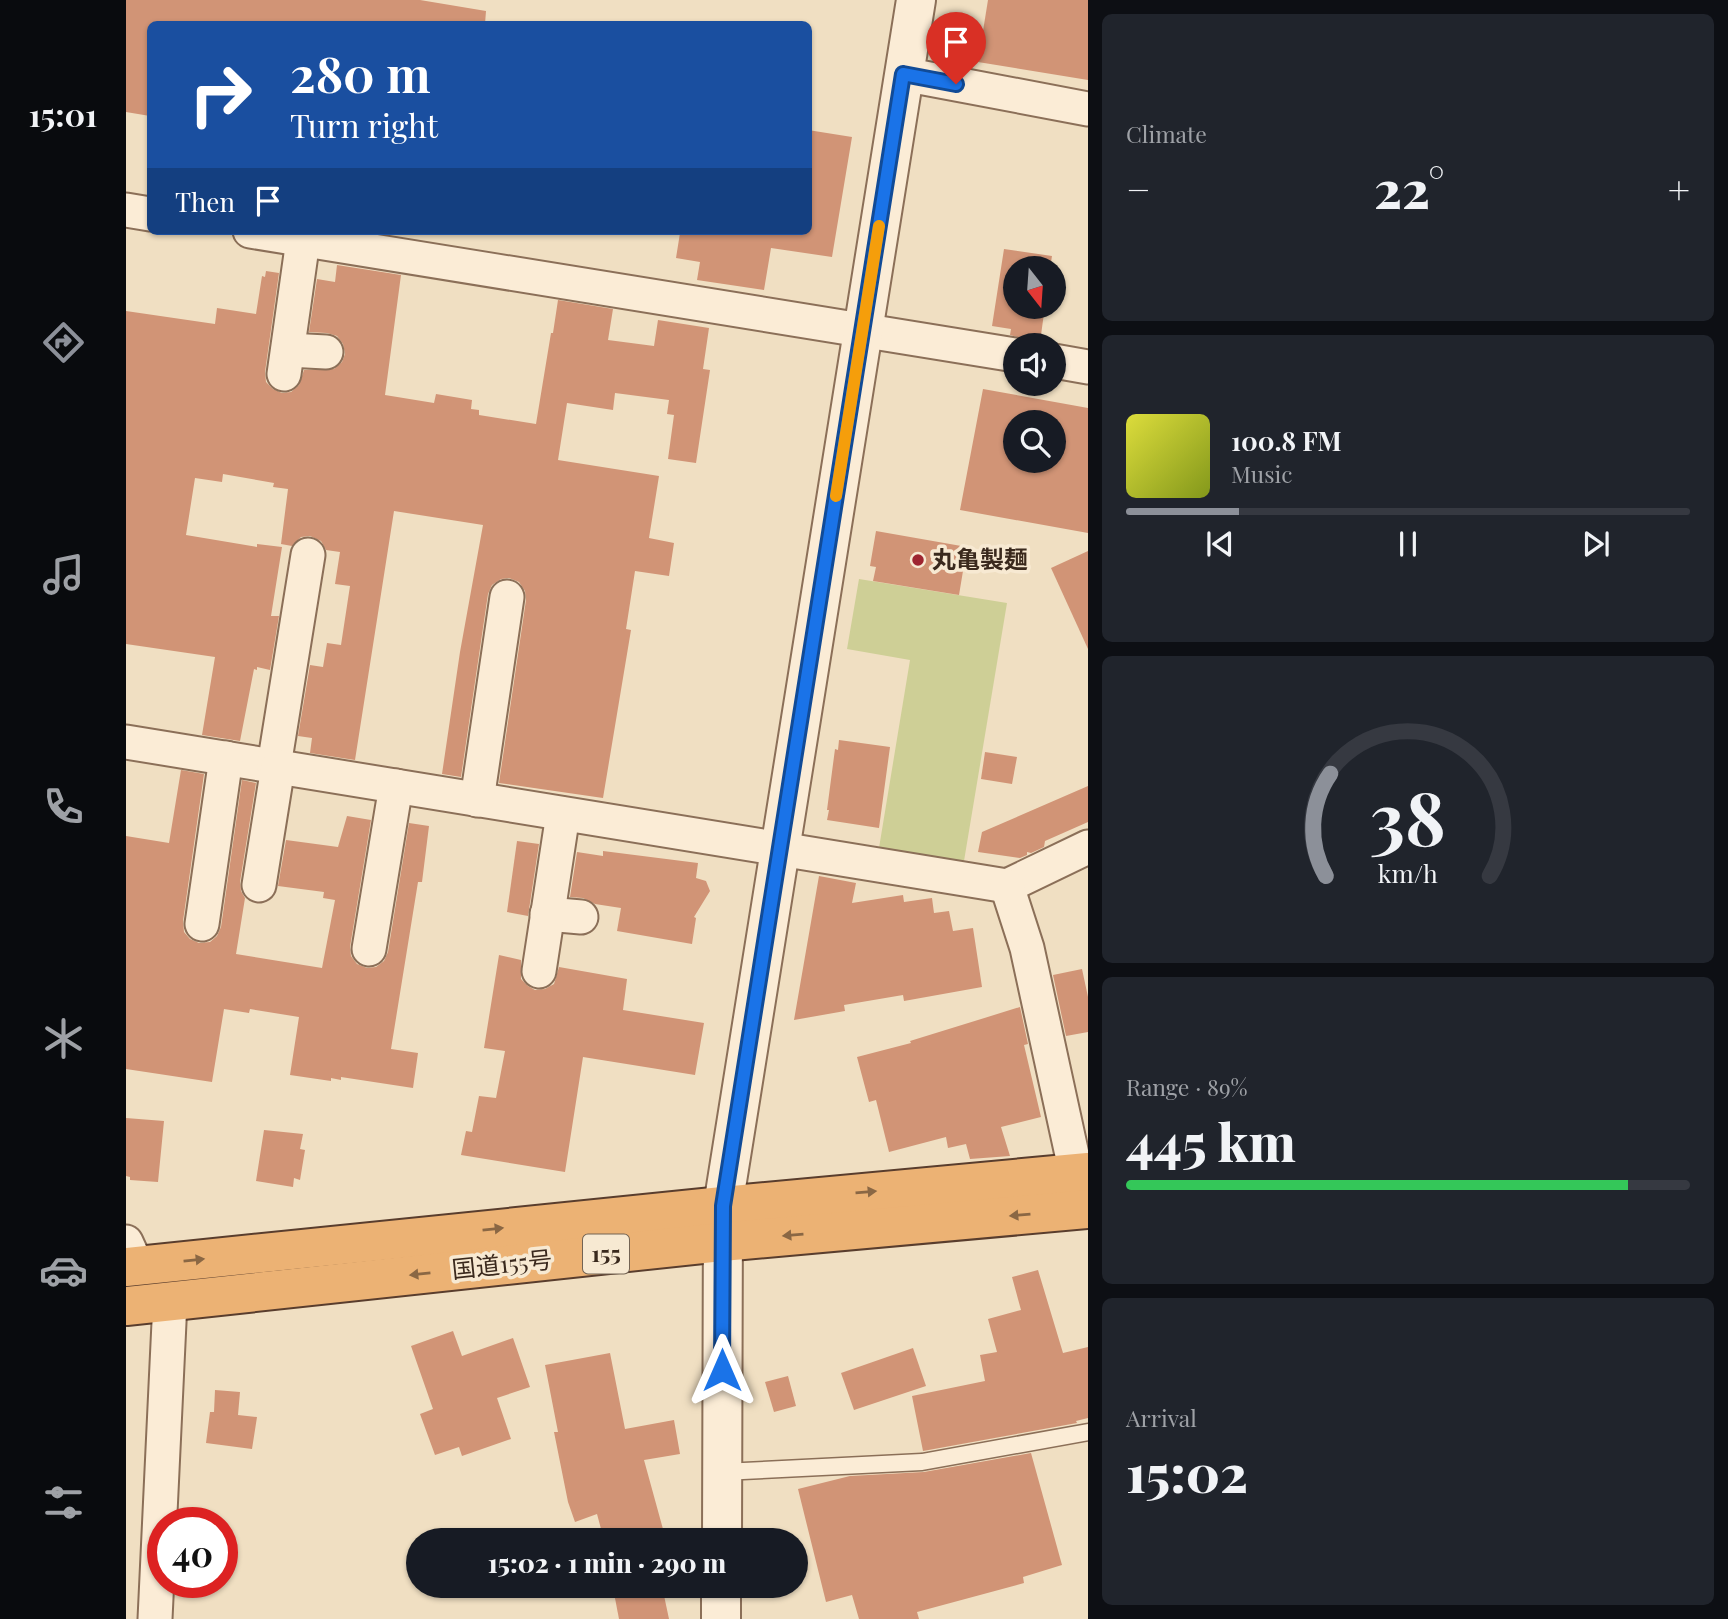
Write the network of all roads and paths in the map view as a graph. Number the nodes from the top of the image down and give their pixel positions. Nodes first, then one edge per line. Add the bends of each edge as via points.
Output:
1 (916, 0) edge
2 (903, 74) junction
3 (1087, 109) edge
4 (126, 210) edge
5 (147, 214) edge
6 (274, 235) edge
7 (303, 240) junction
8 (862, 331) junction
9 (326, 352) dead end
10 (1003, 353) edge
11 (1066, 363) edge
12 (1087, 367) edge
13 (308, 555) dead end
14 (507, 597) dead end
15 (126, 742) edge
16 (226, 758) junction
17 (276, 766) junction
18 (396, 786) junction
19 (477, 800) junction
20 (563, 814) junction
21 (1087, 848) edge
22 (780, 850) junction
23 (259, 885) dead end
24 (1007, 886) junction
25 (547, 914) junction
26 (581, 917) dead end
27 (202, 924) dead end
28 (369, 949) dead end
29 (539, 971) dead end
30 (1082, 1172) edge
31 (1087, 1213) edge
32 (722, 1224) junction
33 (130, 1258) edge
34 (170, 1301) junction
35 (126, 1306) edge
36 (1087, 1432) edge
37 (722, 1472) junction
38 (722, 1528) edge
39 (721, 1598) edge
40 (155, 1619) edge
41 (721, 1619) edge

1 - 2 street
2 - 3 street
2 - 8 street
4 - 5 street
6 - 7 street
7 - 8 street
7 - 9 street via 286,362
8 - 10 street
8 - 22 street
11 - 12 street
13 - 17 street
14 - 19 street
15 - 16 street
16 - 17 street
16 - 27 street
17 - 18 street
17 - 23 street
18 - 19 street
18 - 28 street
19 - 20 street
20 - 22 street
20 - 25 street
21 - 24 street
22 - 24 street
22 - 32 street
24 - 30 street via 1027,948
25 - 26 street
25 - 29 street
32 -> 30 highway, 国道155号 / 155
31 -> 32 highway, 国道155号 / 155
33 -> 32 highway, 国道155号 / 155
32 -> 34 highway, 国道155号 / 155
32 - 37 street
34 - 35 highway, 国道155号 / 155
34 - 40 street
36 - 37 lane via 922,1462
37 - 38 street
39 - 41 street

